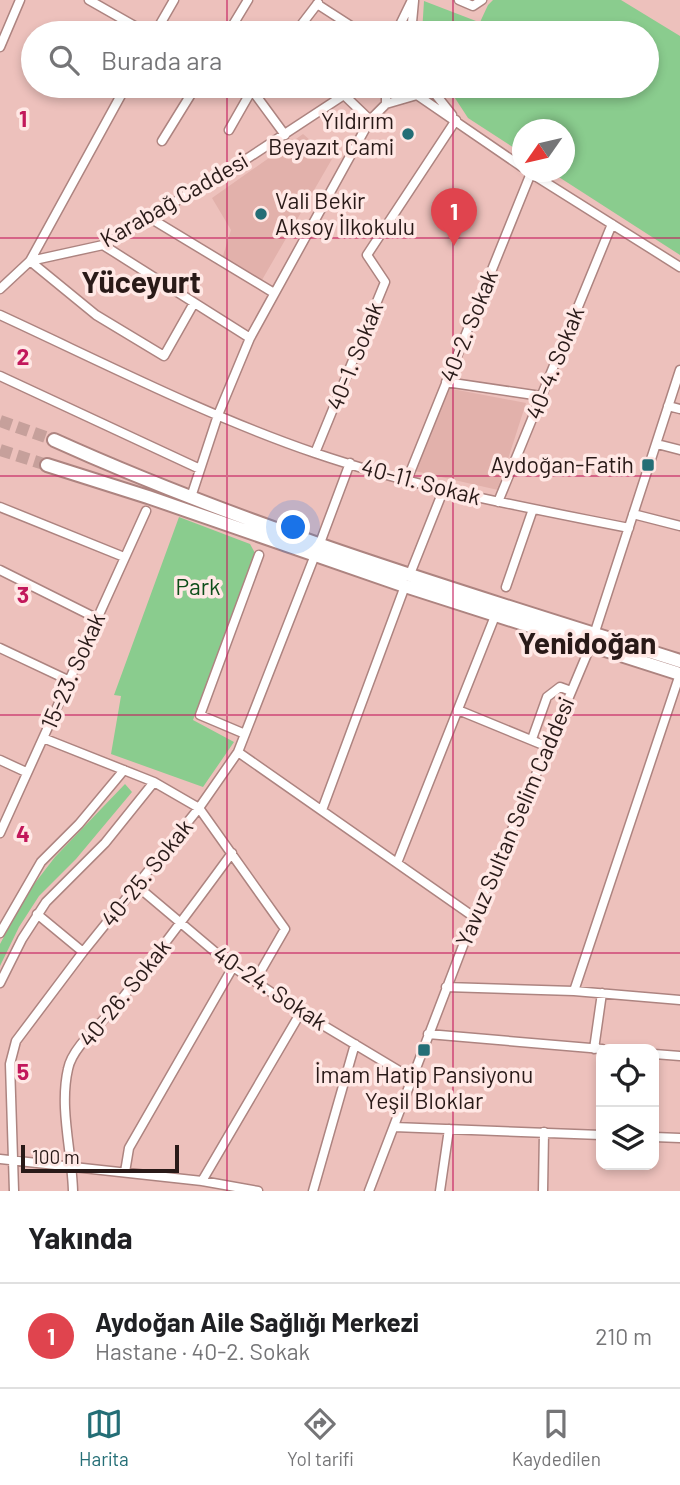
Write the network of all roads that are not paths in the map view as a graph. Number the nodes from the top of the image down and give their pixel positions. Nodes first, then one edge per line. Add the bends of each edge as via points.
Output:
1 (20, 0) edge
2 (89, 0) edge
3 (174, 0) edge
4 (248, 0) edge
5 (413, 0) edge
6 (459, 0) edge
7 (482, 0) edge
8 (318, 2) edge
9 (126, 21) edge
10 (162, 21) edge
11 (235, 21) edge
12 (304, 21) edge
13 (345, 21) edge
14 (402, 21) edge
15 (412, 21) edge
16 (0, 47) edge
17 (119, 98) edge
18 (189, 98) edge
19 (245, 98) edge
20 (259, 98) edge
21 (340, 98) edge
22 (347, 98) edge
23 (386, 98) edge
24 (407, 98) edge
25 (422, 98) edge
26 (439, 98) edge
27 (386, 104) junction
28 (369, 120) junction
29 (456, 120) junction
30 (229, 130) dead end
31 (285, 135) junction
32 (162, 141) dead end
33 (512, 159) edge
34 (526, 182) edge
35 (546, 182) edge
36 (150, 218) junction
37 (612, 224) junction
38 (103, 245) junction
39 (30, 261) junction
40 (680, 267) edge
41 (0, 289) edge
42 (274, 293) junction
43 (194, 303) junction
44 (0, 315) edge
45 (250, 338) junction
46 (680, 370) edge
47 (0, 376) edge
48 (446, 383) junction
49 (541, 396) junction
50 (668, 406) junction
51 (680, 409) edge
52 (218, 415) junction
53 (54, 440) tunnel mouth
54 (657, 444) junction
55 (680, 450) edge
56 (315, 453) junction
57 (350, 463) junction
58 (47, 466) tunnel mouth
59 (200, 469) junction
60 (407, 480) junction
61 (443, 491) junction
62 (191, 497) junction
63 (498, 502) junction
64 (0, 507) edge
65 (533, 509) junction
66 (146, 511) dead end
67 (633, 514) junction
68 (680, 526) edge
69 (629, 527) junction
70 (317, 549) junction
71 (259, 555) dead end
72 (124, 557) junction
73 (0, 570) edge
74 (407, 580) junction
75 (506, 587) dead end
76 (495, 616) junction
77 (96, 618) junction
78 (593, 633) junction
79 (590, 646) junction
80 (0, 648) edge
81 (680, 661) edge
82 (680, 674) edge
83 (70, 681) junction
84 (571, 691) junction
85 (458, 710) junction
86 (245, 734) junction
87 (43, 738) junction
88 (532, 739) junction
89 (548, 747) junction
90 (238, 752) junction
91 (0, 760) edge
92 (124, 770) junction
93 (26, 772) junction
94 (154, 782) junction
95 (200, 808) junction
96 (322, 810) junction
97 (1, 829) edge
98 (232, 853) junction
99 (397, 863) junction
100 (137, 886) junction
101 (37, 914) junction
102 (474, 917) junction
103 (180, 924) junction
104 (0, 933) edge
105 (83, 952) junction
106 (233, 967) junction
107 (255, 981) junction
108 (0, 983) edge
109 (446, 987) junction
110 (574, 991) junction
111 (602, 993) junction
112 (680, 999) edge
113 (301, 1012) junction
114 (428, 1034) junction
115 (355, 1044) junction
116 (598, 1044) edge
117 (596, 1049) edge
118 (659, 1054) edge
119 (680, 1056) edge
120 (411, 1078) junction
121 (394, 1127) junction
122 (449, 1129) junction
123 (544, 1132) junction
124 (596, 1135) edge
125 (659, 1137) edge
126 (680, 1138) edge
127 (0, 1159) edge
128 (13, 1160) junction
129 (72, 1168) junction
130 (125, 1172) junction
131 (202, 1181) junction
132 (14, 1191) edge
133 (73, 1191) edge
134 (258, 1191) edge
135 (313, 1191) edge
136 (369, 1191) edge
137 (440, 1191) edge
138 (543, 1191) edge

1 - 16 street
2 - 9 street
3 - 10 street
4 - 11 street
5 - 14 street
5 - 15 street
6 - 7 street via 473,6
8 - 12 street
8 - 13 street
17 - 39 street
18 - 32 street
19 - 30 street
20 - 31 street
21 - 31 street, Karabağ Caddesi
22 - 28 street
23 - 27 street
24 - 27 street
25 - 29 street
26 - 29 street
27 - 28 street
28 - 42 street
29 - 33 street
29 - 56 street, 40-1. Sokak via 367,255 385,282
31 - 36 street, Karabağ Caddesi
34 - 48 street, 40-2. Sokak
35 - 37 street
36 - 38 street, Karabağ Caddesi
36 - 42 street
37 - 40 street
37 - 49 street, 40-4. Sokak
38 - 39 street, Karabağ Caddesi
38 - 43 street
39 - 41 street
39 - 43 street via 96,315 164,356
42 - 45 street
43 - 45 street
44 - 52 street, 40-11. Sokak
45 - 52 street
46 - 50 street, Yavuz Sultan Selim Caddesi
47 - 59 street
48 - 49 street
48 - 60 street, 40-2. Sokak
49 - 63 street, 40-4. Sokak
50 - 51 street
50 - 54 street, Yavuz Sultan Selim Caddesi
52 - 56 street, 40-11. Sokak
52 - 59 street
53 - 62 main road
54 - 55 street
54 - 67 street, Yavuz Sultan Selim Caddesi
56 - 57 street, 40-11. Sokak
57 - 60 street, 40-11. Sokak
57 - 70 street, 40-25. Sokak
58 - 70 main road
59 - 62 street
60 - 61 street, 40-11. Sokak
61 - 63 street, 40-11. Sokak
61 - 74 street
62 - 70 main road
63 - 65 street, 40-11. Sokak
64 - 72 street
65 - 69 street, 40-11. Sokak
65 - 75 street
66 - 72 street, 15-23. Sokak
67 - 68 street
67 - 69 street, Yavuz Sultan Selim Caddesi
69 - 78 street, Yavuz Sultan Selim Caddesi
70 - 74 main road
70 - 86 street, 40-25. Sokak
71 - 86 street via 201,715
72 - 77 street, 15-23. Sokak
73 - 77 street
74 - 76 main road
74 - 78 main road
74 - 96 street
76 - 79 main road
76 - 85 street
77 - 83 street, 15-23. Sokak
78 - 79 street, Yavuz Sultan Selim Caddesi
78 - 81 main road
79 - 82 main road
79 - 84 street, Yavuz Sultan Selim Caddesi
80 - 83 street
82 - 110 street
83 - 87 street, 15-23. Sokak
84 - 88 street via 560,687 547,697
84 - 89 street, Yavuz Sultan Selim Caddesi
85 - 88 street
85 - 99 street
86 - 90 street, 40-25. Sokak
87 - 92 street
87 - 93 street, 15-23. Sokak
88 - 89 street
89 - 102 street, Yavuz Sultan Selim Caddesi
90 - 95 street, 40-25. Sokak
90 - 96 street
91 - 93 street
92 - 94 street
92 - 104 street via 41,862
93 - 97 street, 15-23. Sokak
94 - 95 street
94 - 101 street via 105,843
95 - 98 street
95 - 100 street, 40-25. Sokak
96 - 99 street
98 - 103 street, 40-26. Sokak
98 - 107 street via 285,929
99 - 102 street
100 - 103 street, 40-24. Sokak
100 - 105 street, 40-25. Sokak
101 - 105 street
101 - 108 street
102 - 109 street, Yavuz Sultan Selim Caddesi
103 - 106 street, 40-24. Sokak
103 - 129 street, 40-26. Sokak via 73,1055 66,1088
105 - 128 street, 40-25. Sokak via 16,1041 10,1065
106 - 107 street, 40-24. Sokak
106 - 130 street via 129,1148
107 - 113 street, 40-24. Sokak
109 - 110 street
109 - 114 street, Yavuz Sultan Selim Caddesi
110 - 111 street
111 - 112 street
111 - 116 street
113 - 115 street, 40-24. Sokak
113 - 131 street
114 - 117 street
114 - 120 street, Yavuz Sultan Selim Caddesi
115 - 120 street, 40-24. Sokak
115 - 135 street
118 - 119 street
120 - 121 street, Yavuz Sultan Selim Caddesi
121 - 122 street
121 - 136 street, Yavuz Sultan Selim Caddesi
122 - 123 street
122 - 137 street
123 - 124 street
123 - 138 street
125 - 126 street
127 - 128 street
128 - 129 street
128 - 132 street, 40-25. Sokak
129 - 130 street
129 - 133 street, 40-26. Sokak
130 - 131 street
131 - 134 street

